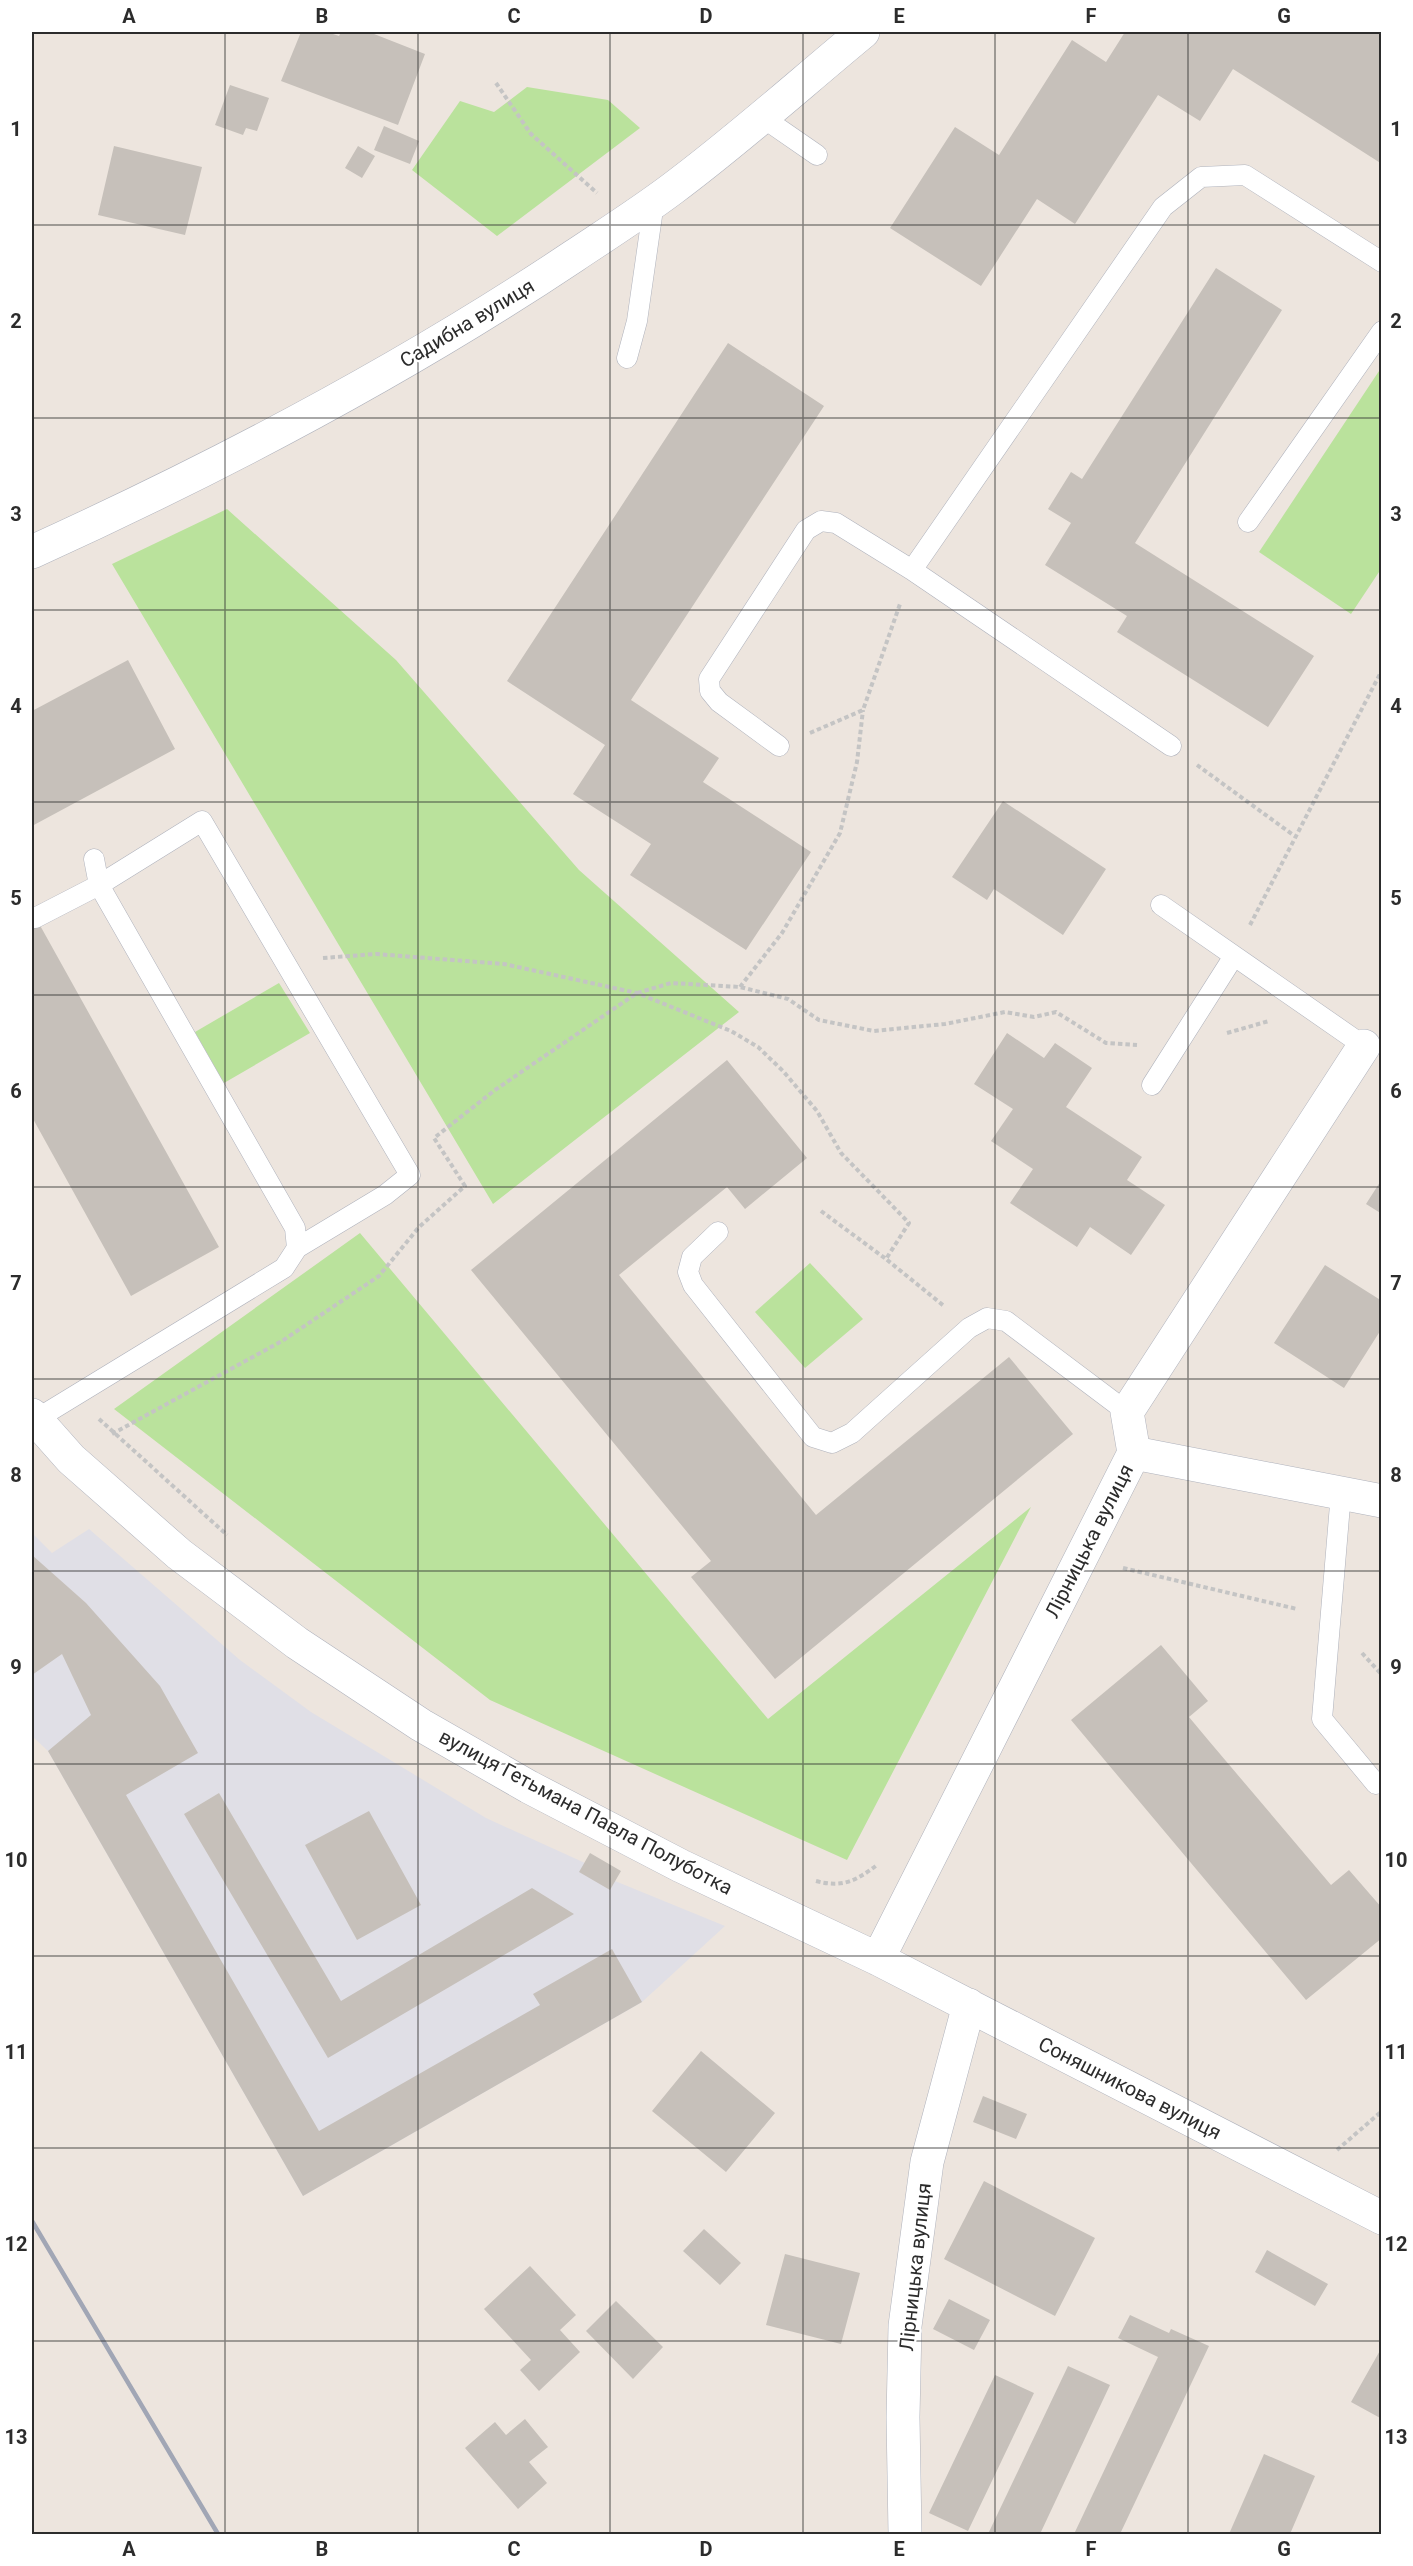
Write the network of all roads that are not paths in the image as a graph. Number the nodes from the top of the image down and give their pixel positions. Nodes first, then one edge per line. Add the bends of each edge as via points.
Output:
1 (863, 32) edge
2 (762, 117) junction
3 (817, 155) dead end
4 (654, 202) junction
5 (1382, 262) edge
6 (1382, 331) edge
7 (627, 358) dead end
8 (1248, 522) dead end
9 (32, 552) edge
10 (912, 570) junction
11 (779, 746) road end
12 (1171, 746) road end
13 (94, 859) dead end
14 (99, 885) junction
15 (1161, 905) dead end
16 (36, 918) dead end
17 (1234, 956) junction
18 (1364, 1046) joint
19 (1152, 1085) dead end
20 (718, 1232) dead end
21 (297, 1248) junction
22 (1127, 1412) junction
23 (33, 1418) edge
24 (1134, 1453) junction
25 (1341, 1493) junction
26 (1382, 1501) edge
27 (1376, 1784) dead end
28 (878, 1959) junction
29 (969, 2005) junction
30 (1382, 2217) edge
31 (905, 2535) edge

1 - 2 street, Садибна вулиця
2 - 3 lane
2 - 4 street, Садибна вулиця
4 - 7 lane via 637,321
4 - 9 street, Садибна вулиця via 511,298 397,366 188,479
5 - 10 lane via 1245,175 1201,177 1163,207
6 - 8 lane
10 - 11 lane via 836,523 821,521 806,530 710,679 710,692 719,702
10 - 12 lane
13 - 14 lane
14 - 16 lane
14 - 21 lane via 295,1228
14 - 21 lane via 202,821 410,1175 385,1195
15 - 17 lane
17 - 18 lane
17 - 19 lane
18 - 22 street
20 - 22 lane via 692,1257 688,1272 693,1286 813,1437 832,1443 852,1433 969,1328 987,1318 1006,1321
21 - 23 lane via 284,1268
22 - 24 street, Лірницька вулиця
23 - 28 street, вулиця Гетьмана Павла Полуботка via 70,1460 179,1554 297,1643 421,1725 529,1787 681,1866
24 - 25 street
24 - 28 street, Лірницька вулиця
25 - 26 street
25 - 27 lane via 1322,1719
28 - 29 street, Соняшникова вулиця
29 - 30 street, Соняшникова вулиця
29 - 31 street, Лірницька вулиця via 927,2162 905,2326

